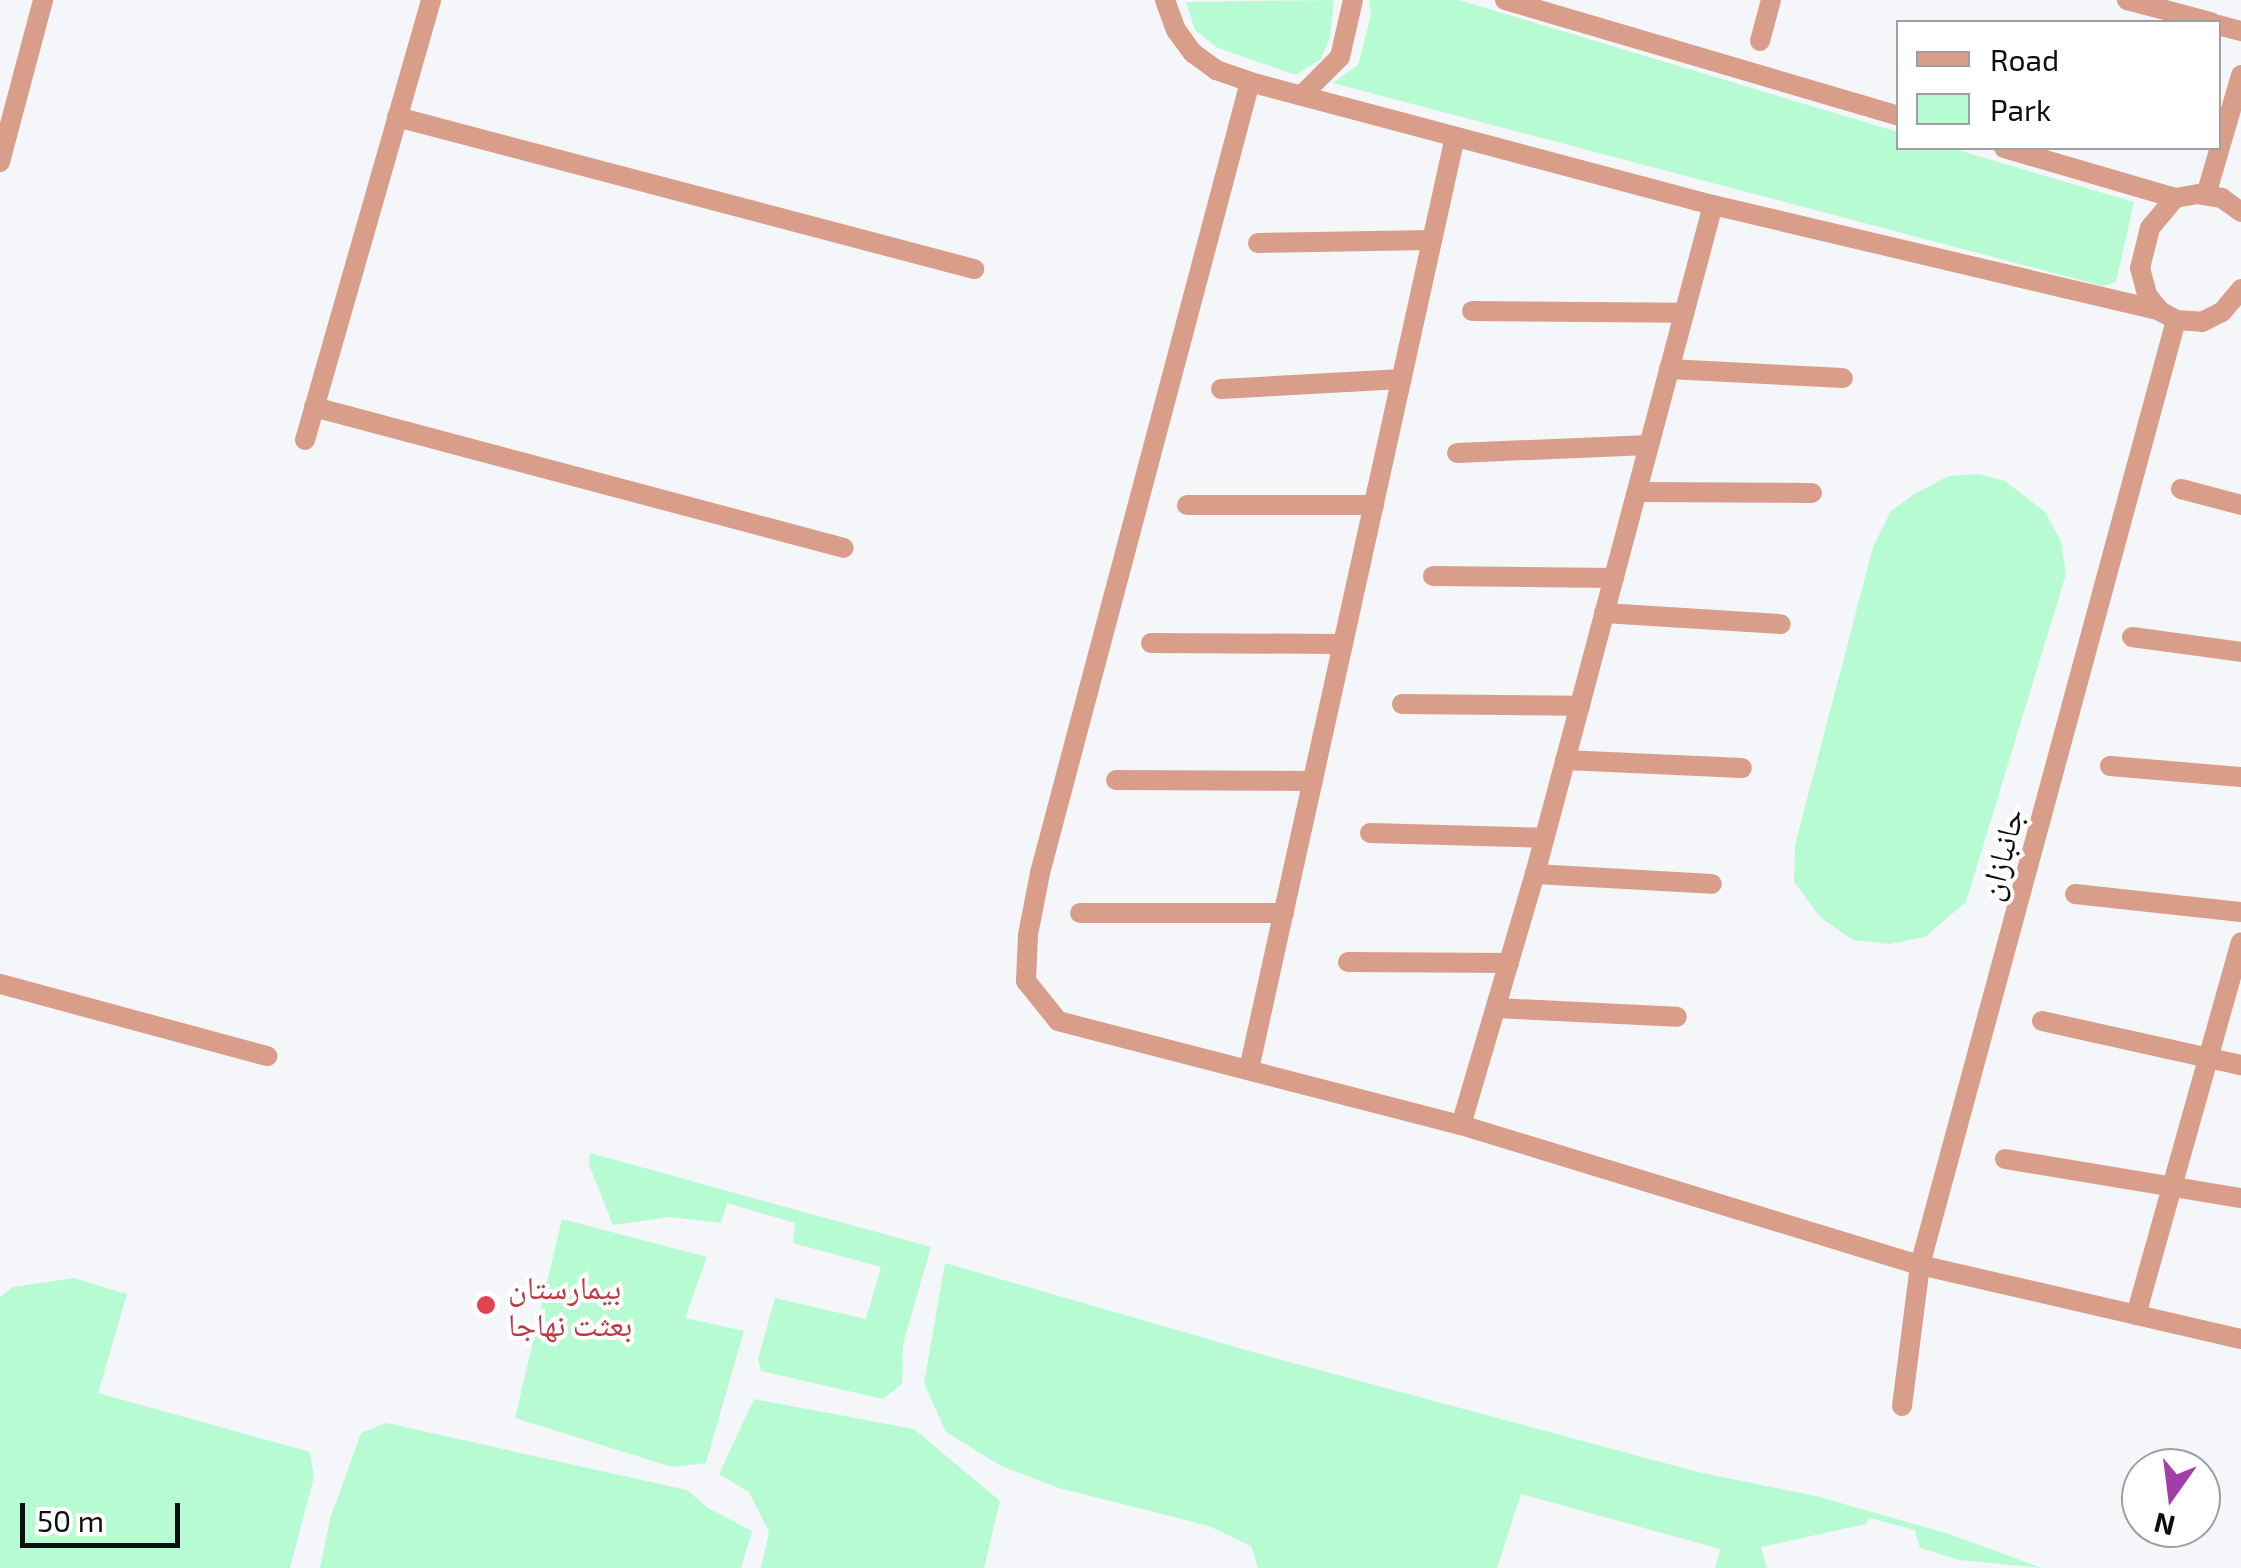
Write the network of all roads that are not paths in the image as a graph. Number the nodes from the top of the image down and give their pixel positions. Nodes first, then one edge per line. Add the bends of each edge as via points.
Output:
1 (43, 0) edge
2 (431, 0) edge
3 (1353, 0) edge
4 (1505, 0) edge
5 (1771, 0) edge
6 (2128, 0) edge
7 (1163, 1) edge
8 (2203, 20) edge
9 (1760, 41) dead end
10 (2241, 75) edge
11 (1250, 82) junction
12 (1301, 96) junction
13 (1896, 115) edge
14 (397, 117) junction
15 (1456, 136) junction
16 (2221, 144) edge
17 (2011, 150) edge
18 (2219, 150) edge
19 (0, 162) edge
20 (2206, 195) junction
21 (2175, 198) junction
22 (1713, 205) junction
23 (2240, 205) edge
24 (1432, 240) junction
25 (1258, 243) dead end
26 (974, 269) dead end
27 (2241, 289) edge
28 (1472, 311) dead end
29 (1684, 314) junction
30 (2232, 315) edge
31 (2168, 316) junction
32 (1670, 370) junction
33 (1843, 378) dead end
34 (1402, 379) junction
35 (1221, 390) dead end
36 (314, 407) junction
37 (305, 440) dead end
38 (1649, 445) junction
39 (1457, 453) dead end
40 (2181, 489) dead end
41 (1637, 492) junction
42 (1812, 493) dead end
43 (1186, 505) dead end
44 (2241, 505) edge
45 (1374, 506) junction
46 (844, 548) dead end
47 (1433, 576) dead end
48 (1614, 578) junction
49 (1604, 613) junction
50 (1781, 624) dead end
51 (2132, 636) dead end
52 (1151, 643) dead end
53 (1343, 644) junction
54 (2241, 652) edge
55 (1402, 704) dead end
56 (1580, 706) junction
57 (1565, 760) junction
58 (2110, 766) dead end
59 (1742, 768) dead end
60 (2241, 778) edge
61 (1116, 780) dead end
62 (1313, 781) junction
63 (1370, 833) dead end
64 (1544, 838) junction
65 (1535, 874) junction
66 (1712, 884) dead end
67 (2075, 894) dead end
68 (2241, 912) edge
69 (1080, 913) dead end
70 (1284, 913) junction
71 (2241, 942) edge
72 (1348, 962) dead end
73 (1509, 963) junction
74 (0, 984) edge
75 (1496, 1008) junction
76 (1676, 1017) dead end
77 (2042, 1021) dead end
78 (267, 1056) dead end
79 (2208, 1061) junction
80 (2241, 1066) edge
81 (1250, 1069) junction
82 (1462, 1125) junction
83 (2005, 1159) dead end
84 (2172, 1186) junction
85 (2241, 1198) edge
86 (1920, 1265) junction
87 (2136, 1315) junction
88 (2241, 1339) edge
89 (1902, 1406) dead end

1 - 19 street
2 - 14 street
3 - 12 street via 1340,57
4 - 13 street
5 - 9 street
6 - 8 street
7 - 11 street via 1194,53
10 - 16 street
11 - 12 street
11 - 81 street via 1040,873 1026,981 1058,1020
12 - 15 street
14 - 26 street
14 - 36 street
15 - 22 street
15 - 24 street
17 - 21 street
18 - 20 street
20 - 21 street
20 - 23 street
21 - 31 street via 2142,245 2140,268 2147,295
22 - 29 street
22 - 31 street
24 - 25 street
24 - 34 street
27 - 30 street
28 - 29 street
29 - 32 street
30 - 31 street via 2202,322
31 - 86 street, جانبازان
32 - 33 street
32 - 38 street
34 - 35 street
34 - 45 street
36 - 37 street
36 - 46 street
38 - 39 street
38 - 41 street
40 - 44 street
41 - 42 street
41 - 48 street
43 - 45 street
45 - 53 street
47 - 48 street
48 - 49 street
49 - 50 street
49 - 56 street
51 - 54 street
52 - 53 street
53 - 62 street
55 - 56 street
56 - 57 street
57 - 59 street
57 - 64 street
58 - 60 street
61 - 62 street
62 - 70 street
63 - 64 street
64 - 65 street
65 - 66 street
65 - 73 street
67 - 68 street
69 - 70 street
70 - 81 street
71 - 79 street
72 - 73 street
73 - 75 street
74 - 78 street
75 - 76 street
75 - 82 street
77 - 79 street
79 - 80 street
79 - 84 street
81 - 82 street
82 - 86 street
83 - 84 street
84 - 85 street
84 - 87 street
86 - 87 street
86 - 89 street, جانبازان
87 - 88 street

